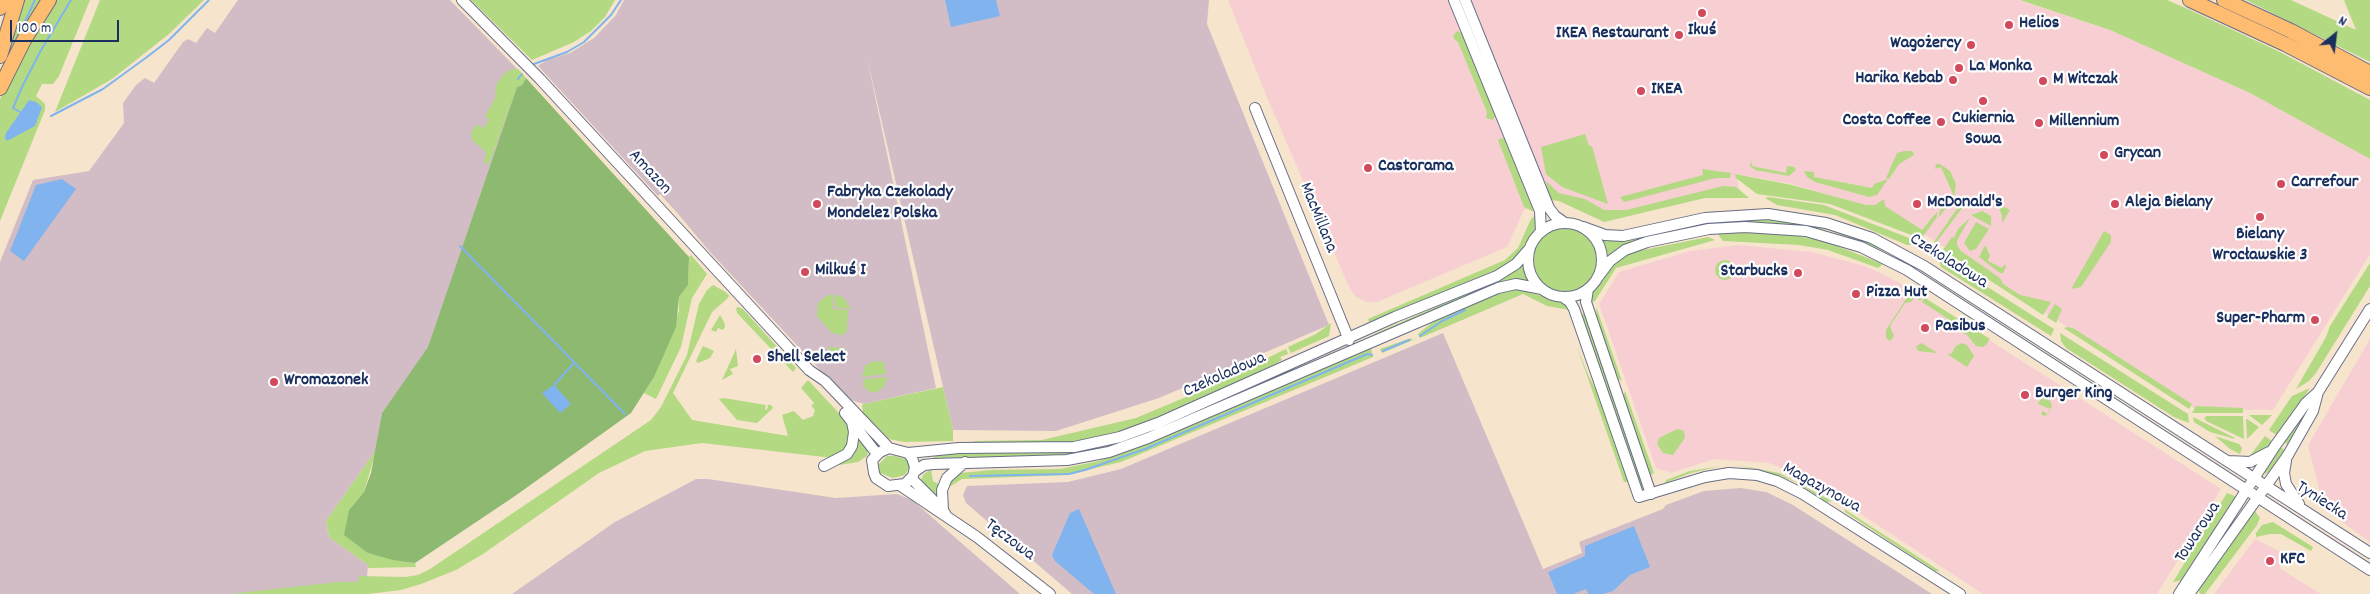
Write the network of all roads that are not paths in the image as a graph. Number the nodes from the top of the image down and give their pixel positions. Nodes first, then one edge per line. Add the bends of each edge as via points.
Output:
1 (3, 0) edge
2 (17, 0) edge
3 (49, 0) edge
4 (462, 0) edge
5 (1454, 0) edge
6 (1465, 0) edge
7 (2190, 0) edge
8 (2224, 0) edge
9 (0, 8) edge
10 (1468, 21) junction
11 (0, 56) edge
12 (2370, 73) edge
13 (0, 88) edge
14 (2370, 88) edge
15 (1256, 108) dead end
16 (1507, 118) junction
17 (1565, 223) junction
18 (1582, 227) junction
19 (1541, 232) junction
20 (1530, 248) junction
21 (1598, 277) junction
22 (1542, 289) junction
23 (1588, 289) junction
24 (1563, 297) junction
25 (2370, 309) edge
26 (1348, 340) junction
27 (809, 370) junction
28 (2318, 392) junction
29 (852, 422) junction
30 (2275, 446) junction
31 (889, 448) junction
32 (908, 452) junction
33 (877, 454) junction
34 (2288, 455) junction
35 (2227, 461) junction
36 (965, 462) junction
37 (824, 466) dead end
38 (913, 475) junction
39 (2254, 478) junction
40 (901, 486) junction
41 (2266, 486) junction
42 (2246, 490) junction
43 (1651, 494) junction
44 (2258, 498) junction
45 (2305, 511) junction
46 (944, 513) junction
47 (2370, 553) edge
48 (2370, 570) edge
49 (1050, 594) edge
50 (1960, 594) edge
51 (2178, 594) edge
52 (2189, 594) edge

1 - 9 highway
2 - 11 highway
3 - 13 highway via 21,45
4 - 27 street, Amazon via 540,79
5 - 10 street
6 - 10 street
7 - 14 highway
8 - 12 highway
10 - 16 street
15 - 26 street, MacMillana
16 - 17 street via 1549,208
16 - 19 street via 1540,211
17 - 18 street
17 - 19 street
18 - 21 street via 1600,249 1602,260
18 - 35 street, Czekoladowa via 1606,235 1623,236 1705,218 1768,214 1854,230 1924,266
19 - 20 street
20 - 22 street via 1529,270
20 - 26 street, Czekoladowa via 1508,270
21 - 23 street
21 - 42 street, Czekoladowa via 1610,261 1625,250 1709,229 1806,231 1848,242 1907,270
22 - 24 street
22 - 36 street, Czekoladowa via 1516,284 1498,288 1123,448 1067,460
23 - 24 street
23 - 43 street via 1586,302
24 - 43 street, Magazynowa via 1574,309 1639,497
25 - 28 street
26 - 32 street, Czekoladowa via 1120,437 1074,447
27 - 29 street, Amazon via 816,383
27 - 31 street, Amazon via 825,382
28 - 30 street via 2306,403
28 - 34 street
29 - 33 street, Amazon
29 - 37 street via 852,446 847,454
30 - 35 street via 2261,458 2250,462
30 - 39 street
31 - 32 street
31 - 33 street
32 - 38 street via 913,460
33 - 40 street via 872,460 876,478 888,486
34 - 41 street
34 - 45 street via 2284,473 2286,484
35 - 39 street, Czekoladowa
36 - 38 street, Czekoladowa via 928,464
36 - 46 street via 944,485
38 - 40 street
38 - 46 street
39 - 41 street, Tyniecka
39 - 42 street
40 - 46 street, Tęczowa
41 - 44 street
41 - 45 street, Tyniecka
42 - 44 street, Czekoladowa
42 - 51 street, Towarowa
43 - 50 street, Magazynowa via 1729,473 1757,475 1777,481 1803,494
44 - 48 street, Tyniecka
44 - 52 street, Towarowa
45 - 47 street, Tyniecka
46 - 49 street, Tęczowa

